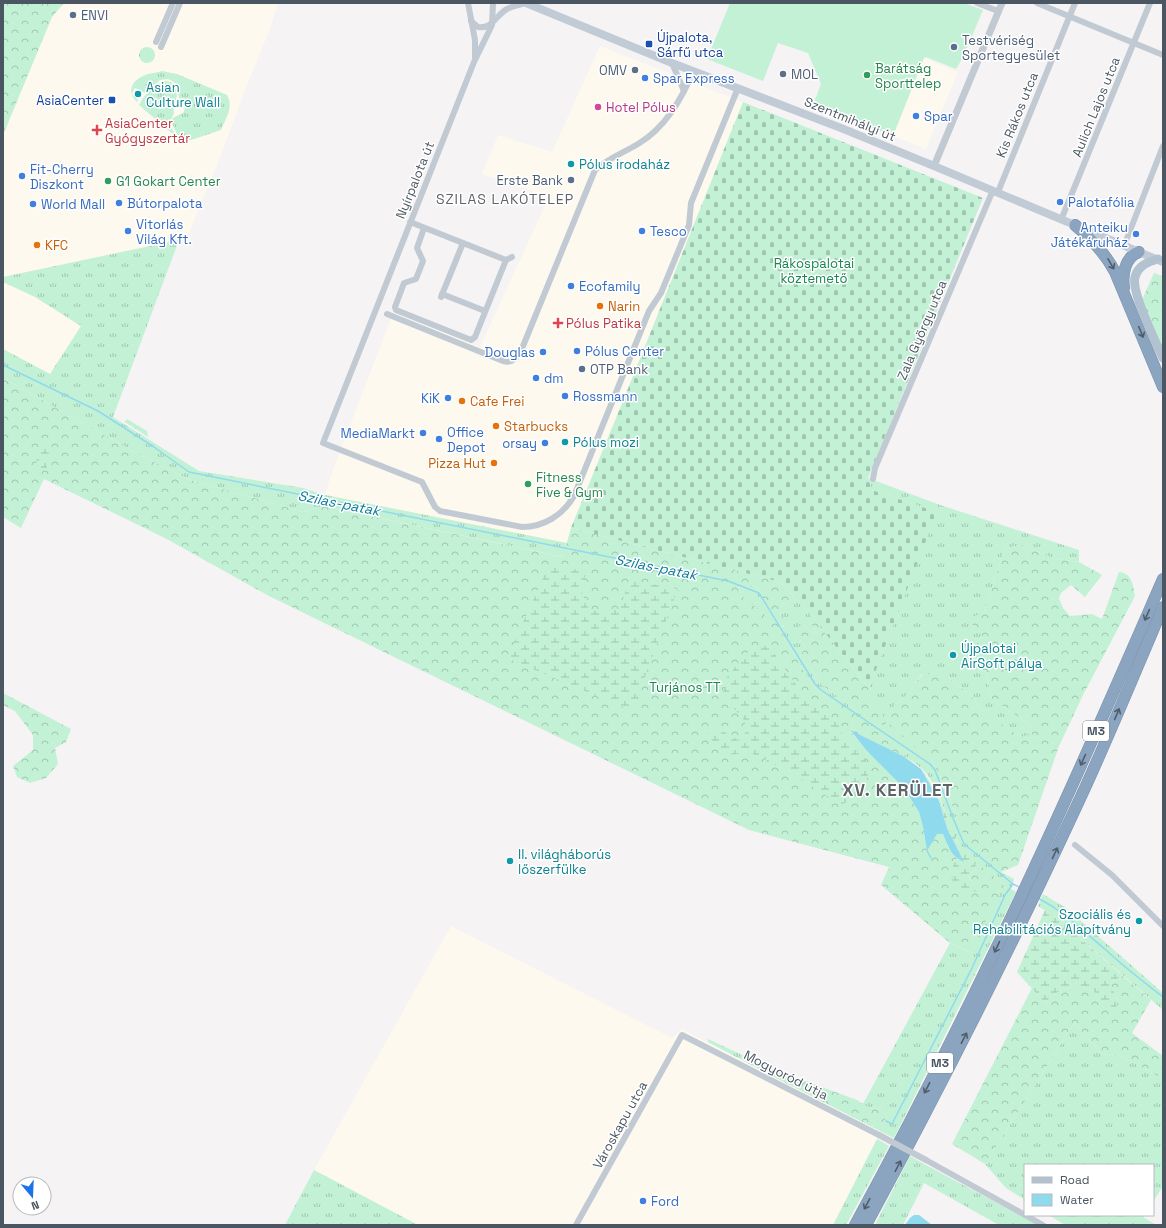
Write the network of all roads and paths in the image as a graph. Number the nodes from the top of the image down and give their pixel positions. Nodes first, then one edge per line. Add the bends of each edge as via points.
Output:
1 (174, 3) edge
2 (180, 3) edge
3 (468, 3) edge
4 (493, 3) edge
5 (526, 3) edge
6 (978, 3) edge
7 (1002, 3) edge
8 (1037, 3) edge
9 (1075, 3) edge
10 (1150, 3) edge
11 (998, 12) junction
12 (1070, 16) junction
13 (471, 21) junction
14 (492, 24) junction
15 (1134, 43) junction
16 (1163, 55) edge
17 (474, 62) junction
18 (672, 63) junction
19 (693, 72) junction
20 (738, 88) junction
21 (684, 91) junction
22 (1163, 146) edge
23 (934, 166) junction
24 (995, 191) junction
25 (1061, 220) junction
26 (410, 222) junction
27 (1075, 225) junction
28 (424, 228) junction
29 (463, 243) junction
30 (1124, 246) junction
31 (1139, 252) junction
32 (512, 257) dead end
33 (506, 260) junction
34 (1160, 260) edge
35 (1126, 296) junction
36 (485, 311) junction
37 (387, 314) dead end
38 (1163, 358) edge
39 (1163, 387) edge
40 (874, 480) dead end
41 (1163, 579) edge
42 (1163, 607) edge
43 (1076, 845) dead end
44 (1163, 926) edge
45 (682, 1035) joint
46 (1024, 1214) edge
47 (1027, 1216) edge
48 (576, 1225) edge
49 (856, 1225) edge
50 (866, 1225) edge
51 (1043, 1225) edge

1 - 2 street via 158,45
3 - 13 street, Nyírpalota út
4 - 14 street, Nyírpalota út
5 - 14 street via 508,8
5 - 18 main road, Szentmihályi út
6 - 11 street
7 - 11 street
8 - 12 street
9 - 12 street, Kis Rákos utca
10 - 15 street, Aulich Lajos utca
11 - 23 street
12 - 15 street
12 - 24 street, Kis Rákos utca
13 - 14 street via 478,27
13 - 17 street, Nyírpalota út
14 - 17 street, Nyírpalota út
15 - 16 street
15 - 25 street, Aulich Lajos utca
17 - 26 street, Nyírpalota út
18 - 19 main road, Szentmihályi út
18 - 21 street
19 - 20 main road, Szentmihályi út
19 - 21 street
20 - 23 main road, Szentmihályi út
20 - 26 street, Nyírpalota út via 691,203 688,225 661,293 649,311 574,496 559,514 533,527 440,511 435,507 422,482 323,443
21 - 37 street via 669,117 656,130 639,144 595,170 521,351 513,360 506,362
22 - 30 street
23 - 24 main road, Szentmihályi út
24 - 25 main road, Szentmihályi út
24 - 40 street, Zala György utca via 875,468
25 - 27 main road, Szentmihályi út
26 - 28 street
27 - 30 main road, Szentmihályi út
27 -> 35 highway via 1089,236 1109,260
28 - 29 street
28 - 36 street via 417,248 423,261 416,279 404,283 396,310 471,340 475,337
29 - 33 street
29 - 36 street via 441,296
30 - 31 main road, Szentmihályi út
31 - 34 main road, Szentmihályi út
31 - 35 highway via 1132,256 1125,267
32 - 33 street
33 - 36 street
34 - 38 main road via 1145,263 1139,268 1134,281 1137,296
35 -> 39 highway
41 -> 49 highway, M3 via 1072,786 988,966
50 -> 42 highway, M3 via 936,1095 1038,888 1079,801
43 - 44 street via 1112,875
45 - 46 street, Mogyoród útja, bridge via 879,1135
45 - 48 street, Városkapu utca
47 - 51 street, Mogyoród útja, bridge

